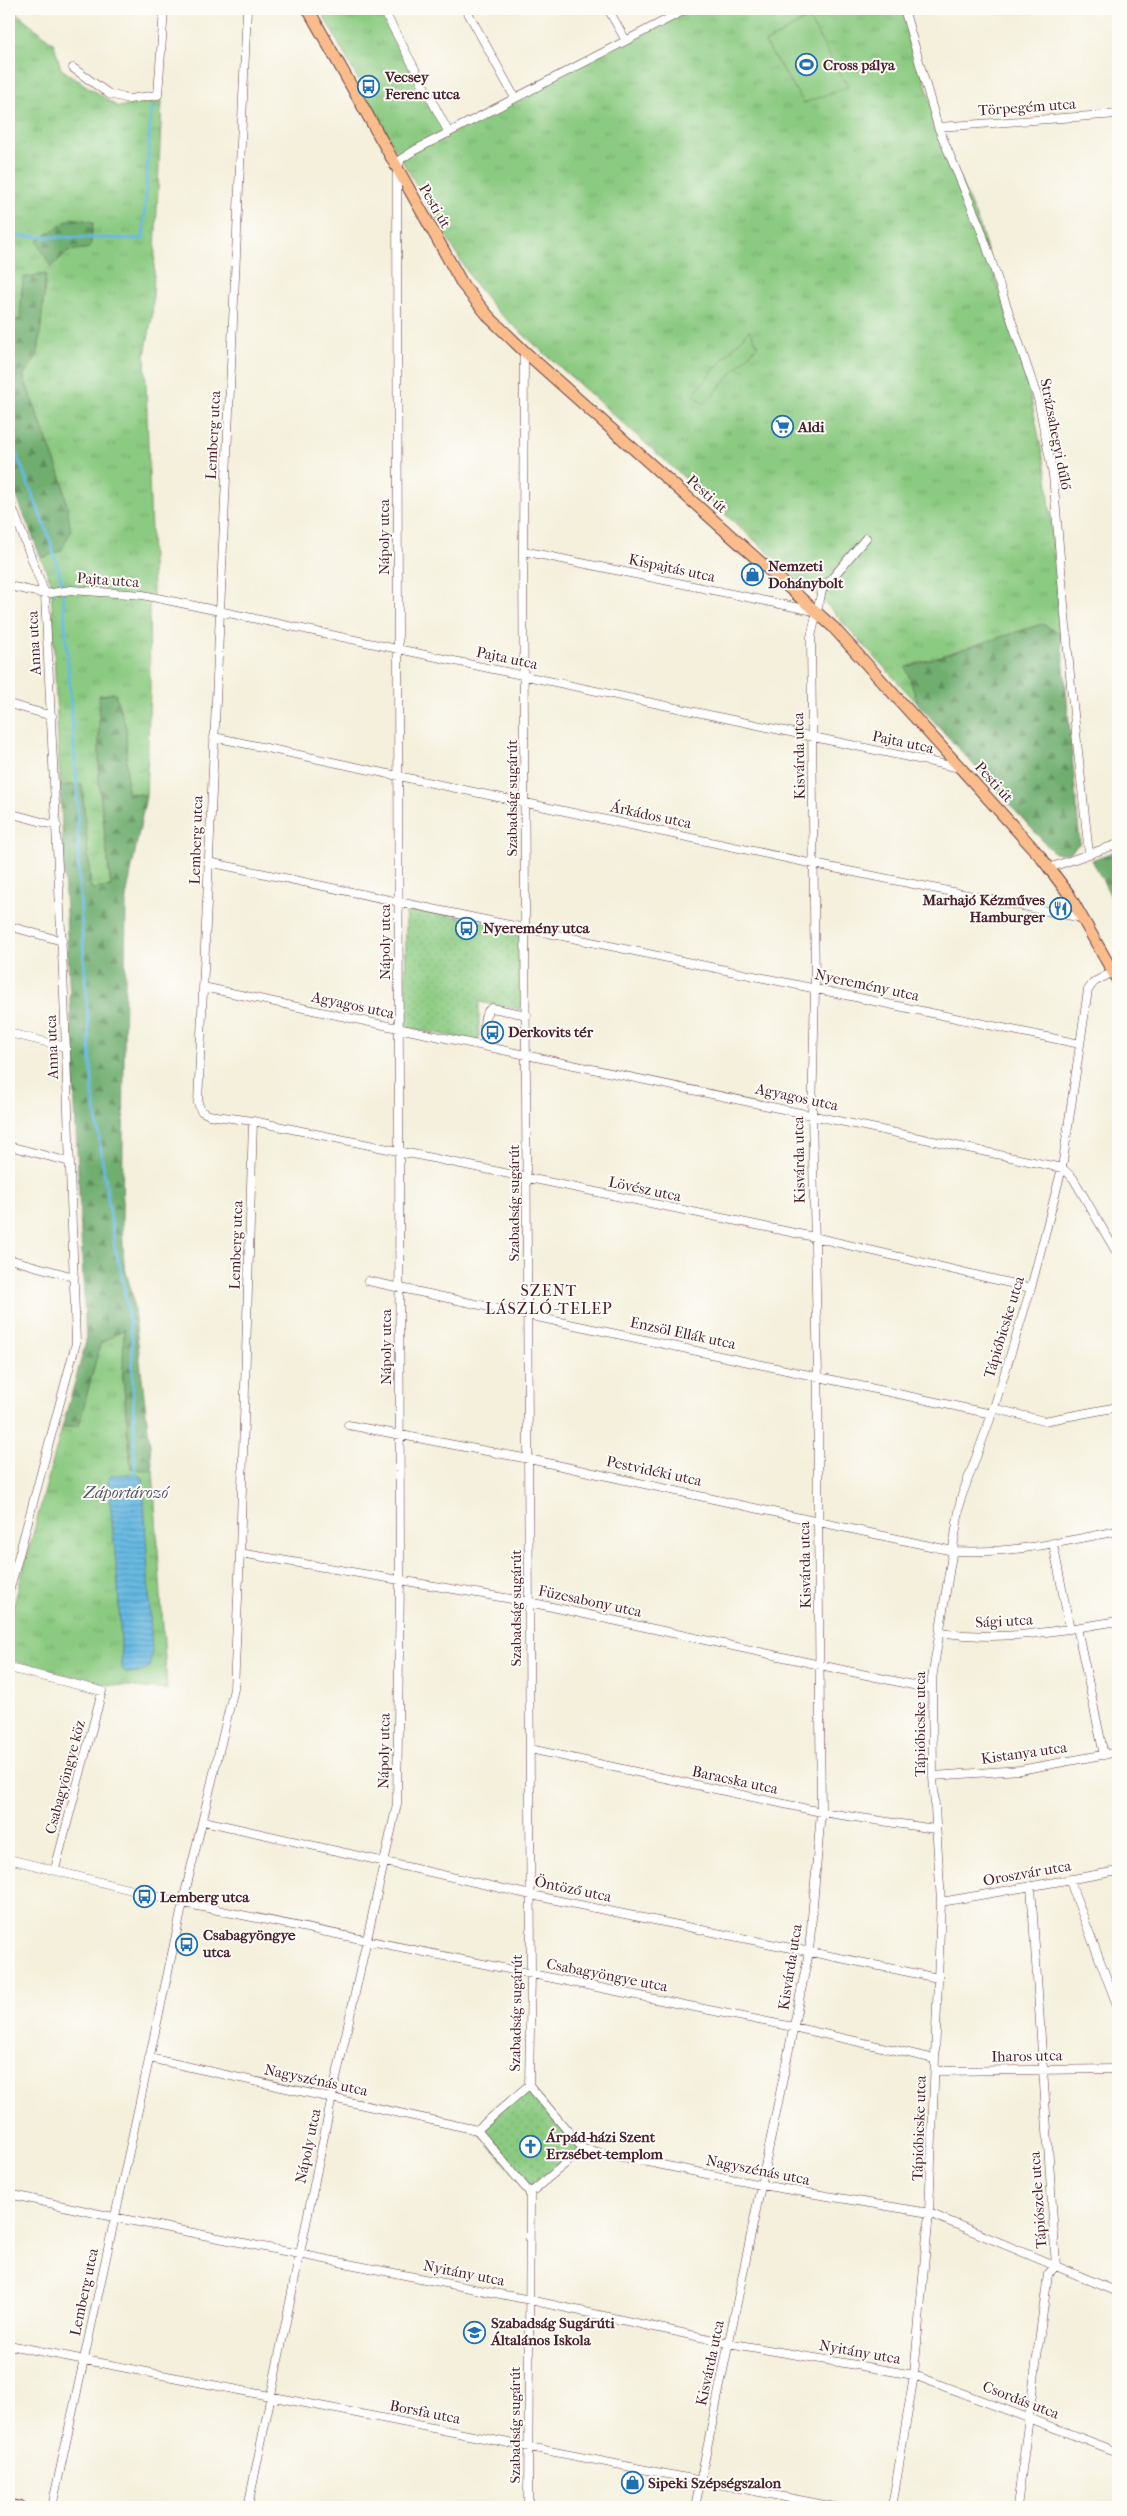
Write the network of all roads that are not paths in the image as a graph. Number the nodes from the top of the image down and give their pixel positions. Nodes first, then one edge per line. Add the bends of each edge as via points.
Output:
1 (164, 9) edge
2 (247, 9) edge
3 (308, 9) edge
4 (383, 9) edge
5 (466, 9) edge
6 (608, 9) edge
7 (687, 9) edge
8 (904, 9) edge
9 (625, 40) junction
10 (73, 68) dead end
11 (515, 98) junction
12 (1118, 114) edge
13 (938, 128) junction
14 (449, 133) junction
15 (397, 170) junction
16 (524, 351) junction
17 (9, 499) edge
18 (866, 538) dead end
19 (523, 551) junction
20 (9, 586) edge
21 (46, 593) junction
22 (219, 611) junction
23 (816, 612) junction
24 (398, 650) junction
25 (525, 676) junction
26 (9, 704) edge
27 (52, 716) junction
28 (214, 737) junction
29 (812, 737) junction
30 (962, 768) junction
31 (399, 776) junction
32 (526, 802) junction
33 (9, 813) edge
34 (57, 826) junction
35 (1118, 844) edge
36 (1089, 854) junction
37 (208, 862) junction
38 (814, 864) junction
39 (1049, 868) junction
40 (398, 900) junction
41 (1082, 918) junction
42 (9, 926) edge
43 (526, 928) junction
44 (62, 941) junction
45 (1116, 976) edge
46 (203, 987) junction
47 (815, 989) junction
48 (527, 1015) junction
49 (399, 1028) junction
50 (9, 1033) edge
51 (1080, 1044) junction
52 (486, 1046) junction
53 (66, 1048) junction
54 (527, 1054) junction
55 (812, 1115) junction
56 (254, 1121) junction
57 (9, 1146) edge
58 (400, 1152) junction
59 (70, 1162) junction
60 (1062, 1168) junction
61 (528, 1178) junction
62 (814, 1237) junction
63 (1118, 1255) edge
64 (9, 1259) edge
65 (74, 1277) junction
66 (368, 1281) dead end
67 (400, 1288) junction
68 (1031, 1288) junction
69 (528, 1314) junction
70 (818, 1375) junction
71 (1118, 1407) edge
72 (993, 1411) junction
73 (348, 1425) dead end
74 (400, 1434) junction
75 (529, 1459) junction
76 (818, 1520) junction
77 (1118, 1531) edge
78 (1053, 1543) junction
79 (953, 1551) junction
80 (240, 1553) junction
81 (400, 1580) junction
82 (9, 1592) edge
83 (529, 1602) junction
84 (1118, 1621) edge
85 (1074, 1628) junction
86 (940, 1632) junction
87 (820, 1665) junction
88 (9, 1668) edge
89 (931, 1689) junction
90 (530, 1749) junction
91 (1118, 1752) edge
92 (1104, 1755) junction
93 (933, 1776) junction
94 (821, 1812) junction
95 (204, 1820) junction
96 (936, 1830) junction
97 (9, 1859) edge
98 (384, 1861) junction
99 (55, 1870) junction
100 (1118, 1871) edge
101 (1069, 1879) junction
102 (1031, 1886) junction
103 (531, 1895) junction
104 (940, 1902) junction
105 (184, 1903) junction
106 (367, 1940) junction
107 (809, 1952) junction
108 (531, 1973) junction
109 (938, 1978) junction
110 (1118, 2008) edge
111 (794, 2027) junction
112 (149, 2058) junction
113 (935, 2059) junction
114 (1044, 2068) junction
115 (1118, 2069) edge
116 (935, 2071) junction
117 (529, 2085) junction
118 (332, 2097) junction
119 (477, 2130) junction
120 (583, 2149) junction
121 (761, 2185) junction
122 (530, 2193) junction
123 (9, 2194) edge
124 (930, 2213) junction
125 (113, 2217) junction
126 (300, 2254) junction
127 (1056, 2266) junction
128 (1118, 2292) edge
129 (530, 2300) junction
130 (728, 2343) junction
131 (9, 2345) edge
132 (84, 2360) junction
133 (914, 2375) junction
134 (271, 2396) junction
135 (1030, 2418) junction
136 (529, 2446) junction
137 (1118, 2452) edge
138 (700, 2481) junction
139 (9, 2505) edge
140 (21, 2507) edge
141 (52, 2507) edge
142 (248, 2507) edge
143 (528, 2507) edge
144 (695, 2507) edge
145 (835, 2507) edge
146 (892, 2507) edge
147 (1017, 2507) edge

1 - 10 street via 158,95 129,99 109,94
2 - 22 street, Lemberg utca
3 - 15 main road, Pesti út
4 - 14 street
5 - 11 street
6 - 9 street
7 - 9 street
8 - 13 street, Strázsahegyi dűlő
9 - 11 street
11 - 14 street
12 - 13 street, Törpegém utca
13 - 36 street, Strázsahegyi dűlő via 980,227 1038,399 1053,475
14 - 15 street via 401,158
15 - 16 main road, Pesti út via 463,285 490,318
15 - 24 street, Nápoly utca
16 - 19 street, Szabadság sugárút
16 - 23 main road, Pesti út
17 - 21 street, Anna utca
18 - 23 street, Kisvárda utca via 822,590
19 - 23 street, Kispajtás utca
19 - 25 street, Szabadság sugárút
20 - 21 street, Pajta utca
21 - 22 street, Pajta utca via 71,590 143,596
21 - 27 street, Anna utca
22 - 24 street, Pajta utca
22 - 28 street, Lemberg utca
23 - 29 street, Kisvárda utca via 811,637
23 - 30 main road, Pesti út
24 - 25 street, Pajta utca
24 - 31 street, Nápoly utca
25 - 29 street, Pajta utca
25 - 32 street, Szabadság sugárút
26 - 27 street
27 - 34 street, Anna utca
28 - 31 street, Árkádos utca
28 - 37 street, Lemberg utca
29 - 30 street, Pajta utca
29 - 38 street, Kisvárda utca
30 - 39 main road, Pesti út
31 - 32 street, Árkádos utca
31 - 40 street, Nápoly utca
32 - 38 street, Árkádos utca
32 - 43 street, Szabadság sugárút
33 - 34 street
34 - 44 street, Anna utca
35 - 36 street
36 - 39 street
37 - 40 street, Nyeremény utca
37 - 46 street, Lemberg utca
38 - 41 street, Árkádos utca
38 - 47 street, Kisvárda utca
39 - 41 main road, Pesti út
40 - 43 street, Nyeremény utca
40 - 49 street, Nápoly utca
41 - 45 main road, Pesti út
42 - 44 street
43 - 47 street, Nyeremény utca
43 - 48 street, Szabadság sugárút
44 - 53 street, Anna utca
45 - 51 street, Tápióbicske utca via 1094,982 1088,990
46 - 49 street, Agyagos utca
46 - 56 street, Lemberg utca via 198,1103 201,1111
47 - 51 street, Nyeremény utca
47 - 55 street, Kisvárda utca
48 - 52 street via 492,1008 487,1010 484,1015
48 - 54 street, Szabadság sugárút
49 - 52 street, Agyagos utca
49 - 58 street, Nápoly utca
50 - 53 street
51 - 60 street, Tápióbicske utca
52 - 54 street, Agyagos utca
53 - 59 street, Anna utca
54 - 55 street, Agyagos utca
54 - 61 street, Szabadság sugárút
55 - 60 street, Agyagos utca
55 - 62 street, Kisvárda utca
56 - 58 street, Lövész utca
56 - 80 street, Lemberg utca
57 - 59 street
58 - 61 street, Lövész utca
58 - 67 street, Nápoly utca
59 - 65 street, Anna utca
60 - 63 street via 1073,1178
60 - 68 street, Tápióbicske utca
61 - 62 street, Lövész utca
61 - 69 street, Szabadság sugárút
62 - 68 street, Lövész utca
62 - 70 street, Kisvárda utca
64 - 65 street
65 - 82 street, Anna utca via 76,1343
66 - 67 street, Enzsöl Ellák utca
67 - 69 street, Enzsöl Ellák utca
67 - 74 street, Nápoly utca
68 - 72 street, Tápióbicske utca
69 - 70 street, Enzsöl Ellák utca
69 - 75 street, Szabadság sugárút
70 - 72 street, Enzsöl Ellák utca
70 - 76 street, Kisvárda utca
71 - 72 street, Enzsöl Ellák utca via 1044,1421
72 - 79 street, Tápióbicske utca via 966,1480
73 - 74 street, Pestvidéki utca
74 - 75 street, Pestvidéki utca
74 - 81 street, Nápoly utca
75 - 76 street, Pestvidéki utca
75 - 83 street, Szabadság sugárút
76 - 79 street, Pestvidéki utca
76 - 87 street, Kisvárda utca
77 - 78 street, Pestvidéki utca
78 - 79 street, Pestvidéki utca via 990,1552
78 - 85 street
79 - 86 street, Tápióbicske utca
80 - 81 street, Füzesabony utca
80 - 95 street, Lemberg utca via 234,1689
81 - 83 street, Füzesabony utca
81 - 98 street, Nápoly utca via 397,1804
83 - 87 street, Füzesabony utca
83 - 90 street, Szabadság sugárút
84 - 85 street, Sági utca
85 - 86 street, Sági utca via 994,1638
85 - 92 street
86 - 89 street, Tápióbicske utca
87 - 89 street, Füzesabony utca
87 - 94 street, Kisvárda utca
88 - 99 street, Csabagyöngye köz via 102,1691
89 - 93 street, Tápióbicske utca
90 - 94 street, Baracska utca
90 - 103 street, Szabadság sugárút
91 - 92 street, Kistanya utca
92 - 93 street, Kistanya utca via 1020,1770
93 - 96 street, Tápióbicske utca
94 - 96 street, Baracska utca
94 - 107 street, Kisvárda utca
95 - 98 street, Öntöző utca
95 - 105 street, Lemberg utca
96 - 104 street, Tápióbicske utca
97 - 99 street, Csabagyöngye utca
98 - 103 street, Öntöző utca
98 - 106 street, Nápoly utca
99 - 105 street, Csabagyöngye utca
100 - 101 street, Oroszvár utca
101 - 102 street, Oroszvár utca
101 - 110 street
102 - 104 street, Oroszvár utca
102 - 114 street, Tápiószele utca
103 - 107 street, Öntöző utca
103 - 108 street, Szabadság sugárút
104 - 109 street, Tápióbicske utca
105 - 106 street, Csabagyöngye utca
105 - 112 street, Lemberg utca
106 - 108 street, Csabagyöngye utca
106 - 118 street, Nápoly utca
107 - 109 street, Öntöző utca
107 - 111 street, Kisvárda utca
108 - 111 street, Csabagyöngye utca
108 - 117 street, Szabadság sugárút
109 - 113 street, Tápióbicske utca
111 - 113 street, Csabagyöngye utca
111 - 121 street, Kisvárda utca
112 - 118 street, Nagyszénás utca
112 - 125 street, Lemberg utca
113 - 116 street, Tápióbicske utca
114 - 115 street, Iharos utca
114 - 116 street, Iharos utca
114 - 127 street, Tápiószele utca
116 - 124 street, Tápióbicske utca
117 - 119 street
117 - 120 street
118 - 119 street, Nagyszénás utca
118 - 126 street, Nápoly utca
119 - 122 street
120 - 121 street, Nagyszénás utca
120 - 122 street
121 - 124 street, Nagyszénás utca
121 - 130 street, Kisvárda utca
122 - 129 street, Szabadság sugárút
123 - 125 street, Nyitány utca
124 - 127 street, Nagyszénás utca
124 - 133 street, Tápióbicske utca
125 - 126 street, Nyitány utca
125 - 132 street, Lemberg utca
126 - 129 street, Nyitány utca
126 - 134 street, Nápoly utca
127 - 128 street, Nagyszénás utca
127 - 135 street, Tápiószele utca via 1048,2274
129 - 130 street, Nyitány utca
129 - 136 street, Szabadság sugárút
130 - 133 street, Nyitány utca
130 - 138 street, Kisvárda utca
131 - 132 street, Borsfa utca
132 - 134 street, Borsfa utca
132 - 141 street, Lemberg utca
133 - 135 street, Csordás utca
133 - 146 street, Tápióbicske utca
134 - 136 street, Borsfa utca
134 - 142 street, Nápoly utca
135 - 137 street, Csordás utca
135 - 147 street, Tápiószele utca
136 - 138 street, Borsfa utca
136 - 143 street, Szabadság sugárút
138 - 144 street, Kisvárda utca
138 - 145 street, Borsfa utca
139 - 140 main road

